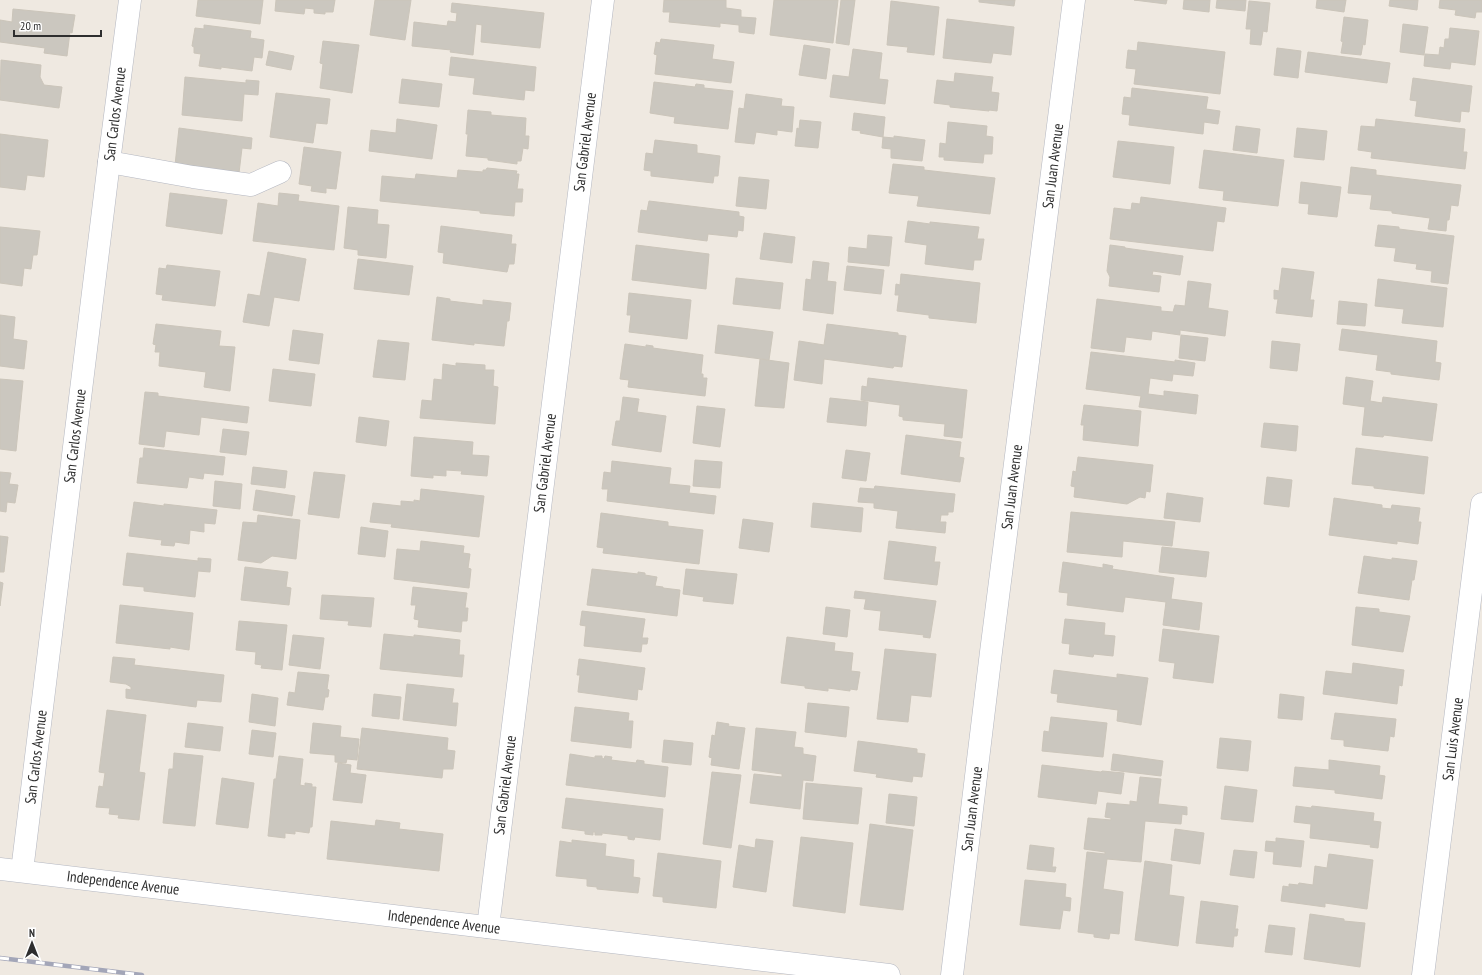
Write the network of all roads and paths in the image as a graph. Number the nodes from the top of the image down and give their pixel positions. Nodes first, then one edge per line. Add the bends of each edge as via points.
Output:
1 (130, 0) edge
2 (603, 0) edge
3 (1074, 0) edge
4 (109, 162) junction
5 (280, 172) dead end
6 (1482, 504) edge
7 (0, 869) edge
8 (22, 871) junction
9 (488, 927) junction
10 (889, 975) edge
11 (952, 975) edge
12 (1423, 975) edge

1 - 4 street, San Carlos Avenue
2 - 9 street, San Gabriel Avenue
3 - 11 street, San Juan Avenue
4 - 5 street via 193,178 251,185
4 - 8 street, San Carlos Avenue
6 - 12 street, San Luis Avenue
7 - 8 street, Independence Avenue
8 - 9 street, Independence Avenue
9 - 10 street, Independence Avenue

